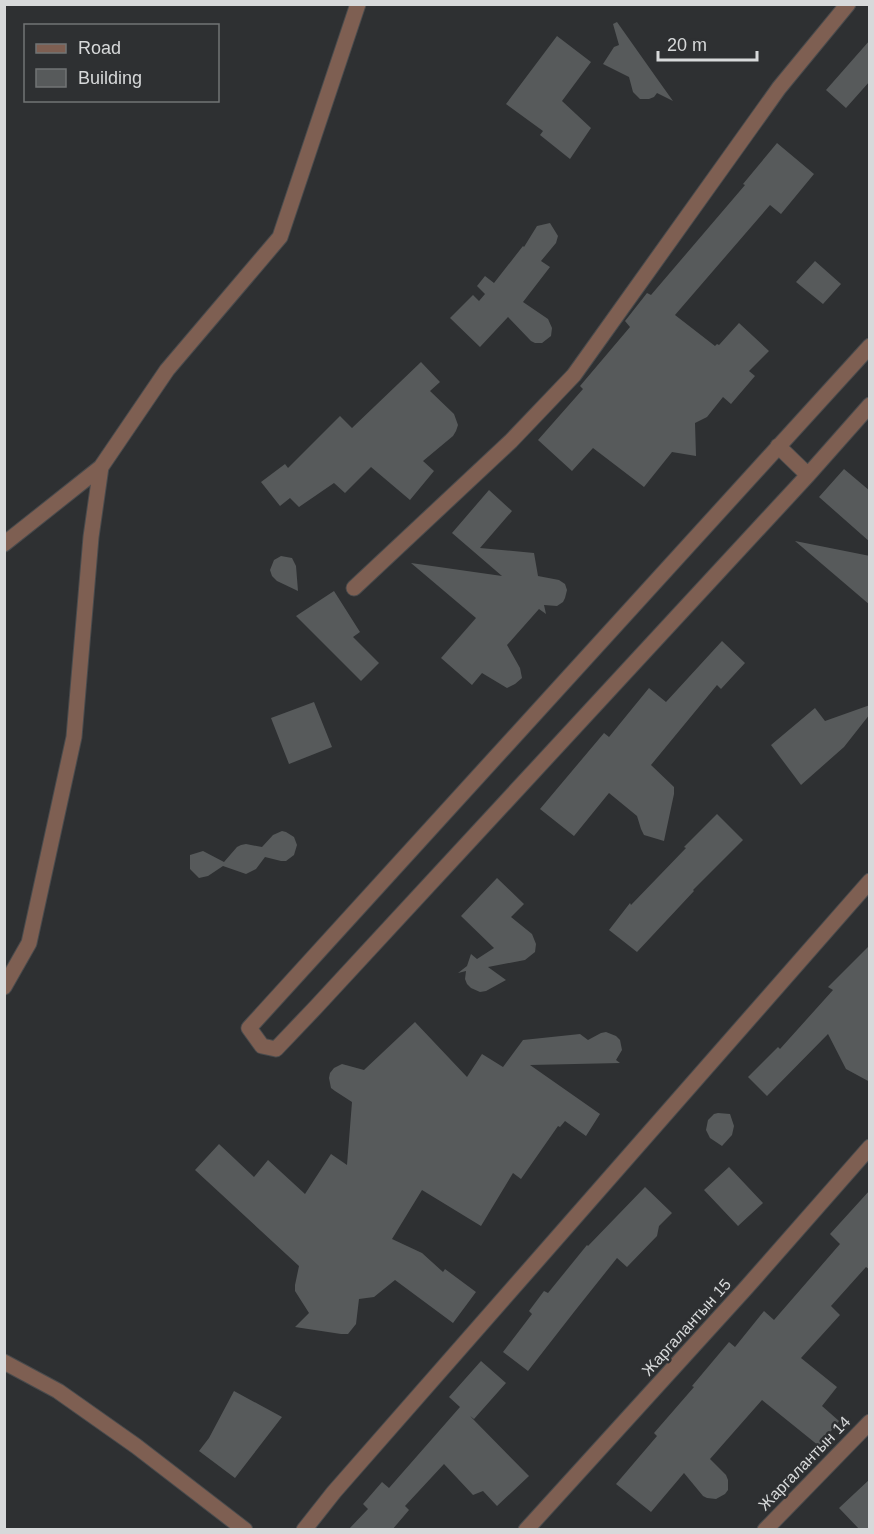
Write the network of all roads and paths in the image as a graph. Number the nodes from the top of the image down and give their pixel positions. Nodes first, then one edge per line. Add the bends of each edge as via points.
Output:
1 (358, 4) edge
2 (848, 4) edge
3 (870, 345) edge
4 (870, 405) edge
5 (778, 446) junction
6 (101, 467) junction
7 (808, 475) junction
8 (4, 544) edge
9 (354, 588) dead end
10 (870, 881) edge
11 (4, 987) edge
12 (870, 1147) edge
13 (4, 1362) edge
14 (870, 1422) edge
15 (244, 1530) edge
16 (304, 1530) edge
17 (526, 1530) edge
18 (765, 1530) edge

1 - 6 street via 280,237 167,370
2 - 9 street via 779,88 574,375 511,441
3 - 5 street
4 - 7 street
5 - 7 street
5 - 7 street via 249,1028 262,1047 276,1049
6 - 8 street
6 - 11 street via 74,737 29,943
10 - 16 street
12 - 17 street, Жаргалантын 15
13 - 15 street via 58,1391
14 - 18 street, Жаргалантын 14

